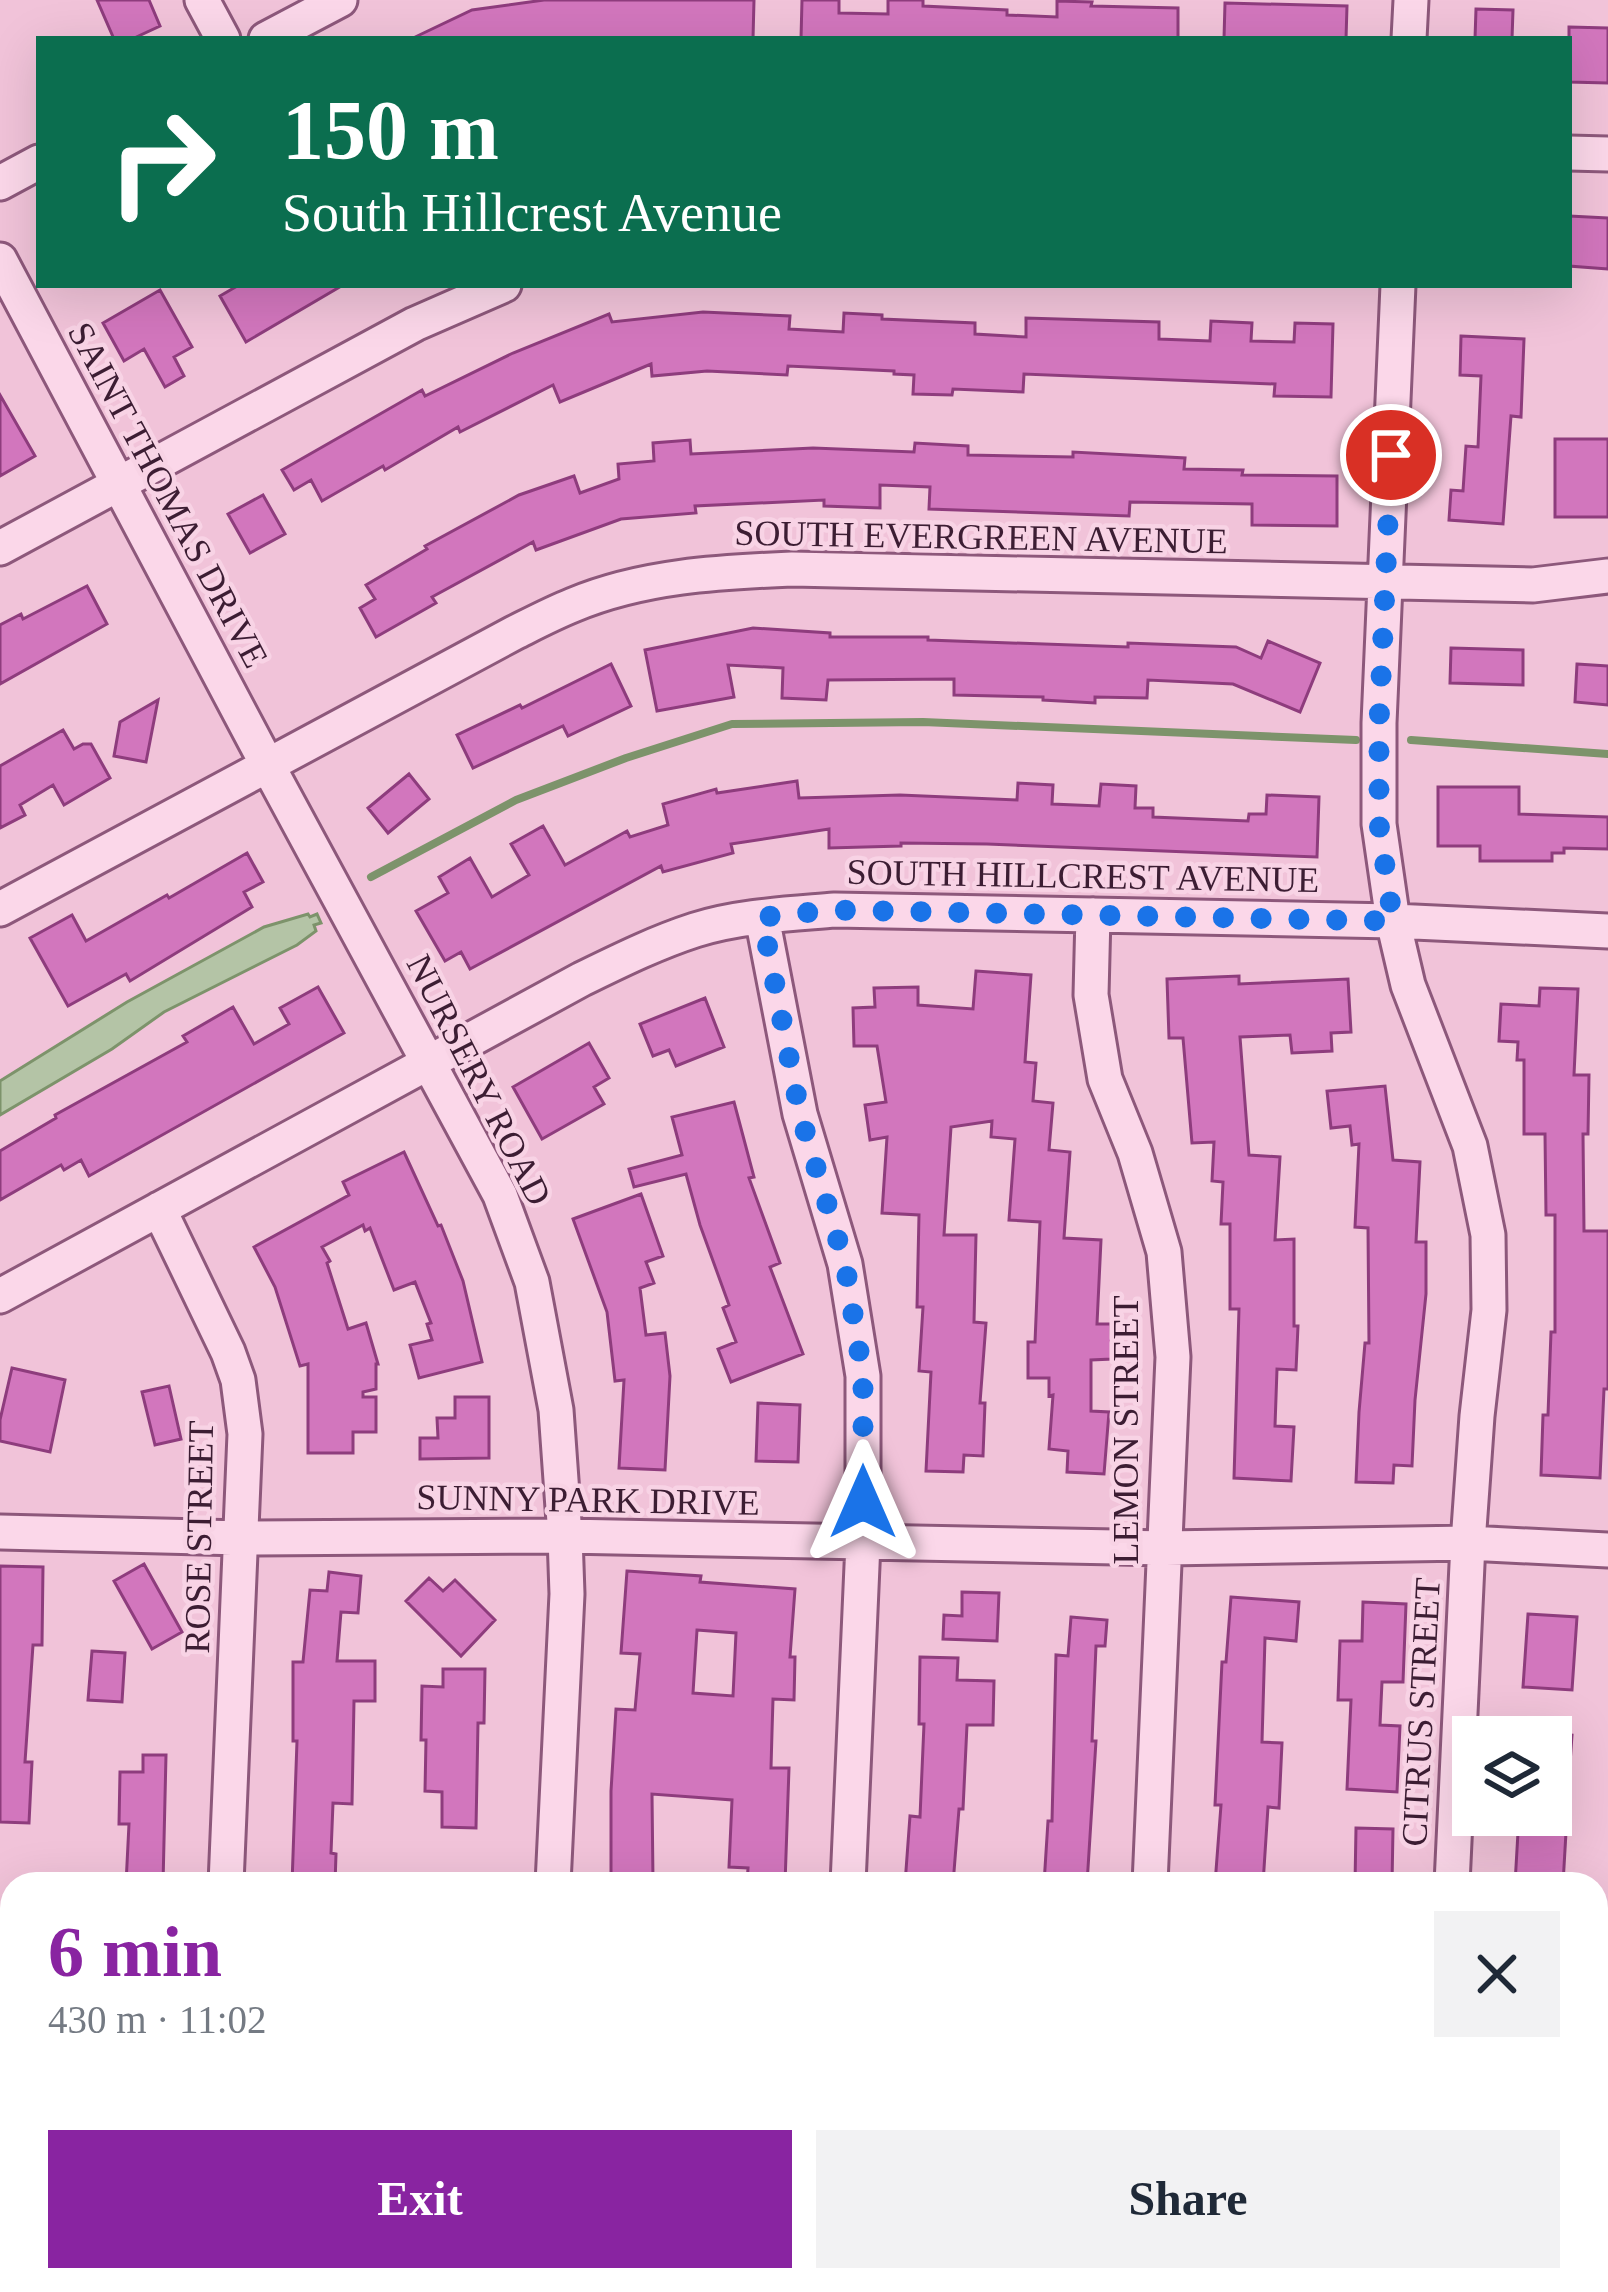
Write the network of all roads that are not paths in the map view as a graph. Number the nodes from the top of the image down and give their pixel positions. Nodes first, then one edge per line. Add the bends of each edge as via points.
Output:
1 (202, 0) edge
2 (340, 0) edge
3 (1411, 0) edge
4 (300, 9) edge
5 (221, 36) edge
6 (269, 36) edge
7 (1409, 36) edge
8 (1572, 153) edge
9 (1608, 154) edge
10 (36, 164) edge
11 (0, 183) edge
12 (0, 260) edge
13 (497, 288) edge
14 (1398, 288) edge
15 (119, 485) junction
16 (0, 548) edge
17 (1608, 576) edge
18 (1386, 582) junction
19 (268, 766) junction
20 (0, 909) edge
21 (1093, 915) junction
22 (762, 917) junction
23 (1393, 921) junction
24 (1608, 931) edge
25 (430, 1063) junction
26 (159, 1209) junction
27 (0, 1296) edge
28 (0, 1532) edge
29 (565, 1536) junction
30 (242, 1538) junction
31 (863, 1543) junction
32 (1468, 1543) junction
33 (1166, 1548) junction
34 (1608, 1550) edge
35 (227, 1872) edge
36 (555, 1872) edge
37 (849, 1872) edge
38 (1151, 1872) edge
39 (1453, 1872) edge

1 - 5 street
2 - 4 street
3 - 7 street
4 - 6 street
8 - 9 street
10 - 11 street
12 - 15 street, SAINT THOMAS DRIVE
13 - 15 street via 415,324
14 - 18 street, CITRUS STREET
15 - 16 street
15 - 19 street, SAINT THOMAS DRIVE
17 - 18 street, SOUTH EVERGREEN AVENUE via 1533,585
18 - 19 street, SOUTH EVERGREEN AVENUE via 708,573 576,603
18 - 23 street, CITRUS STREET via 1379,824
19 - 20 street, SOUTH EVERGREEN AVENUE
19 - 25 street, NURSERY ROAD
21 - 22 street, SOUTH HILLCREST AVENUE via 835,910
21 - 23 street, SOUTH HILLCREST AVENUE
21 - 33 street, LEMON STREET via 1090,995 1105,1079 1163,1252 1173,1357
22 - 25 street, SOUTH HILLCREST AVENUE via 637,952
22 - 31 street via 800,1114 845,1264 856,1331
23 - 24 street, SOUTH HILLCREST AVENUE
23 - 32 street, CITRUS STREET via 1408,985 1470,1146 1488,1235
25 - 26 street, SOUTH HILLCREST AVENUE
25 - 29 street, NURSERY ROAD via 500,1195 532,1282 556,1410
26 - 27 street, SOUTH HILLCREST AVENUE
26 - 30 street, ROSE STREET via 238,1380
28 - 30 street, SUNNY PARK DRIVE
29 - 30 street, SUNNY PARK DRIVE
29 - 31 street, SUNNY PARK DRIVE
29 - 36 street, NURSERY ROAD
30 - 35 street, ROSE STREET
31 - 33 street, SUNNY PARK DRIVE
31 - 37 street
32 - 33 street, SUNNY PARK DRIVE
32 - 34 street, SUNNY PARK DRIVE
32 - 39 street, CITRUS STREET
33 - 38 street, LEMON STREET

